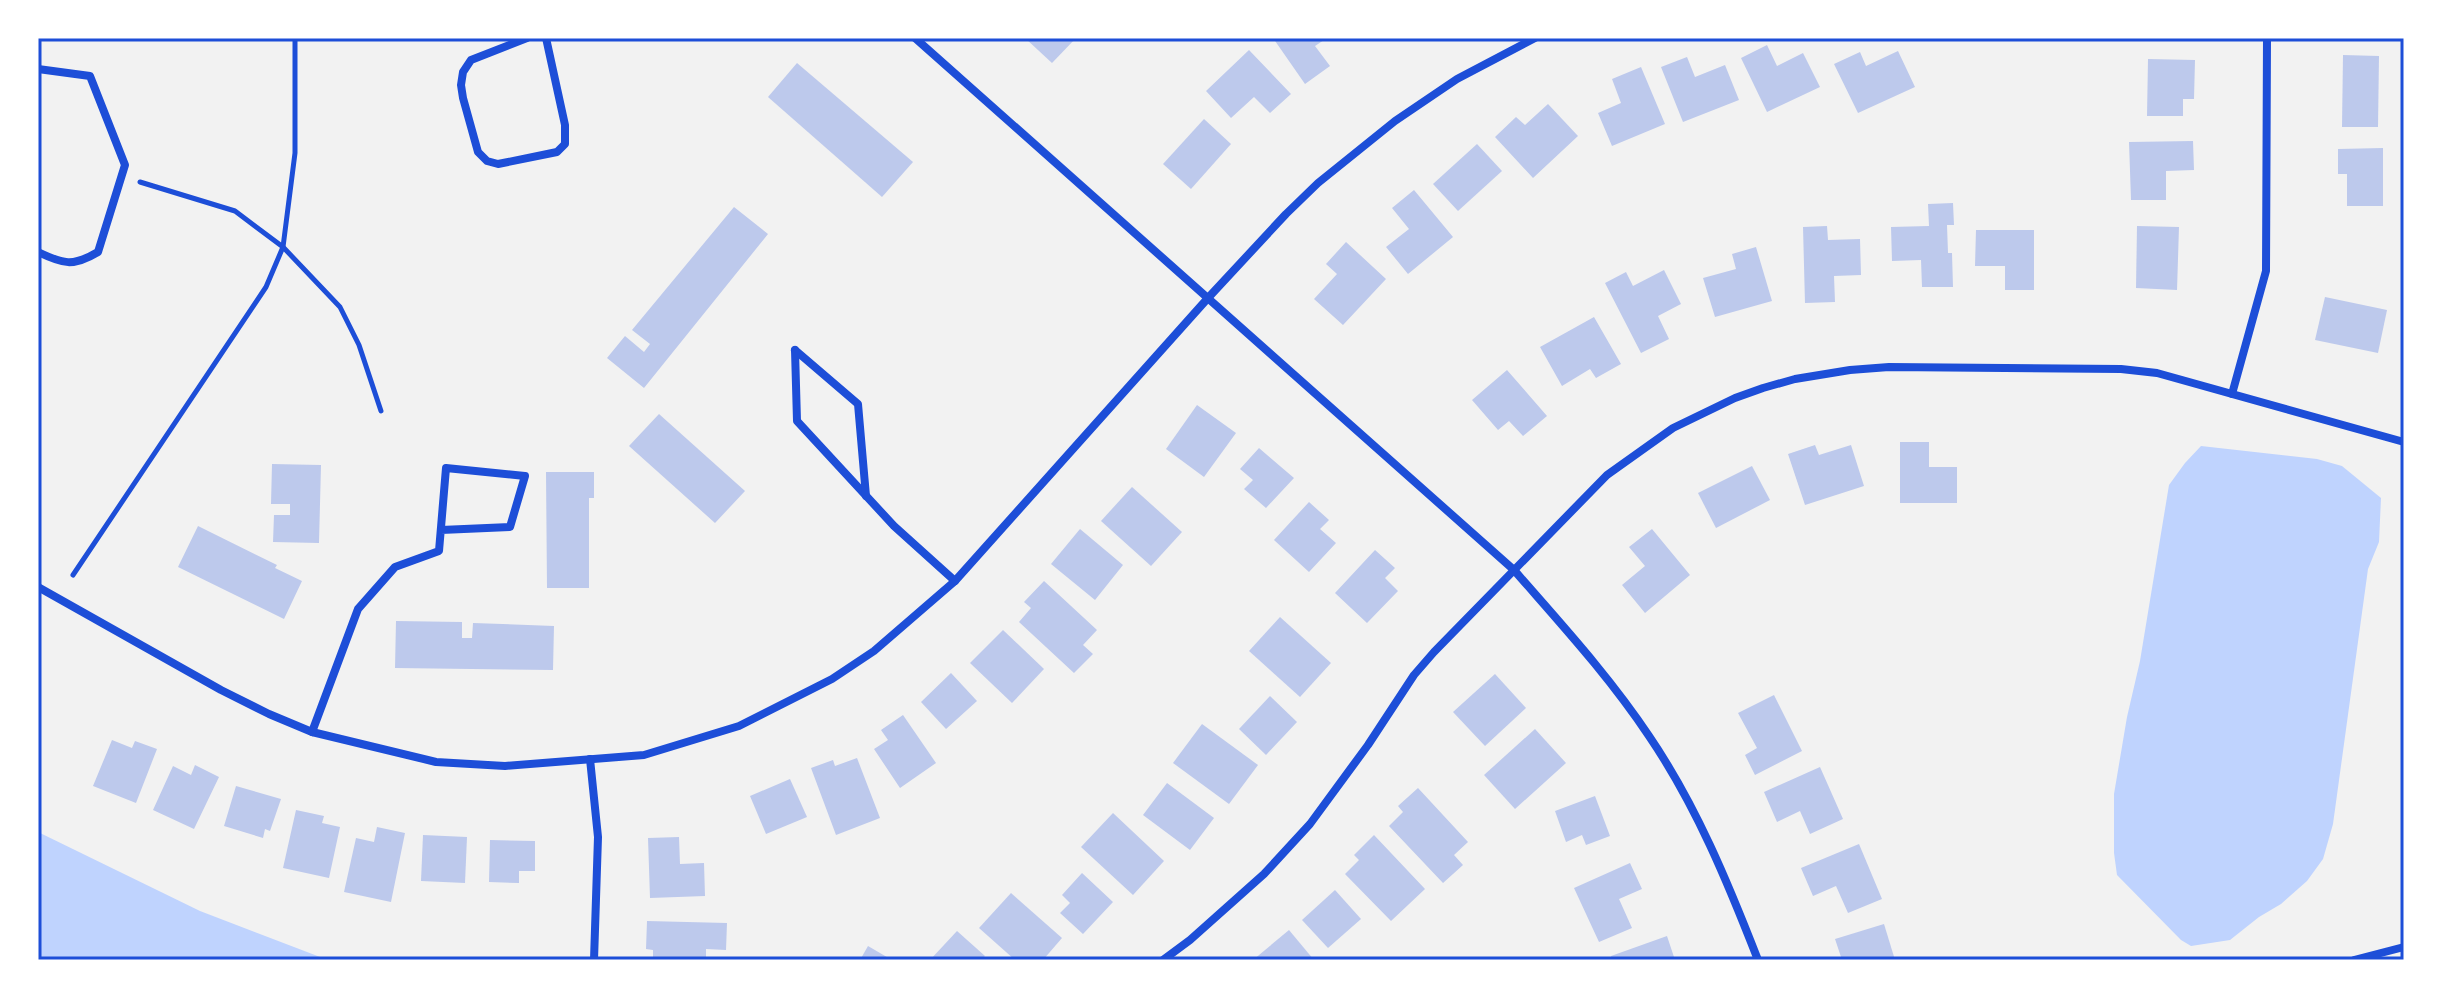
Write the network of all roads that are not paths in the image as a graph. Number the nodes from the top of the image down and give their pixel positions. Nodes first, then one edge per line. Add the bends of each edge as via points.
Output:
1 (527, 38) edge
2 (546, 38) edge
3 (915, 38) edge
4 (1535, 38) edge
5 (2267, 38) edge
6 (38, 69) edge
7 (38, 252) edge
8 (1208, 298) junction
9 (2232, 394) junction
10 (2404, 442) edge
11 (866, 496) junction
12 (441, 530) junction
13 (1514, 570) junction
14 (955, 581) junction
15 (38, 587) edge
16 (312, 732) junction
17 (590, 759) junction
18 (2404, 947) edge
19 (594, 960) edge
20 (1163, 960) edge
21 (1758, 960) edge
22 (2354, 960) edge

1 - 2 street via 471,60 463,72 463,98 478,152 487,161 498,164 557,152 565,144
3 - 8 street
4 - 8 street via 1457,79 1395,121 1318,183
5 - 9 street via 2266,271
6 - 7 street via 90,76 125,165 98,252 81,262 60,262
8 - 13 street
8 - 14 street
9 - 10 street
9 - 13 street via 2157,373 2121,369 1889,367 1795,379 1723,403 1641,449 1607,475
11 - 11 street via 858,404 795,350 797,421
11 - 14 street
12 - 12 street via 446,468 525,476 510,527
12 - 16 street via 439,551 395,567 358,609
13 - 20 street via 1414,675 1340,786 1283,854
13 - 21 street via 1650,738 1713,850
14 - 17 street via 874,651 772,712 674,748
15 - 16 street via 221,690
16 - 17 street via 436,762 505,766
17 - 19 street via 598,837
18 - 22 street

